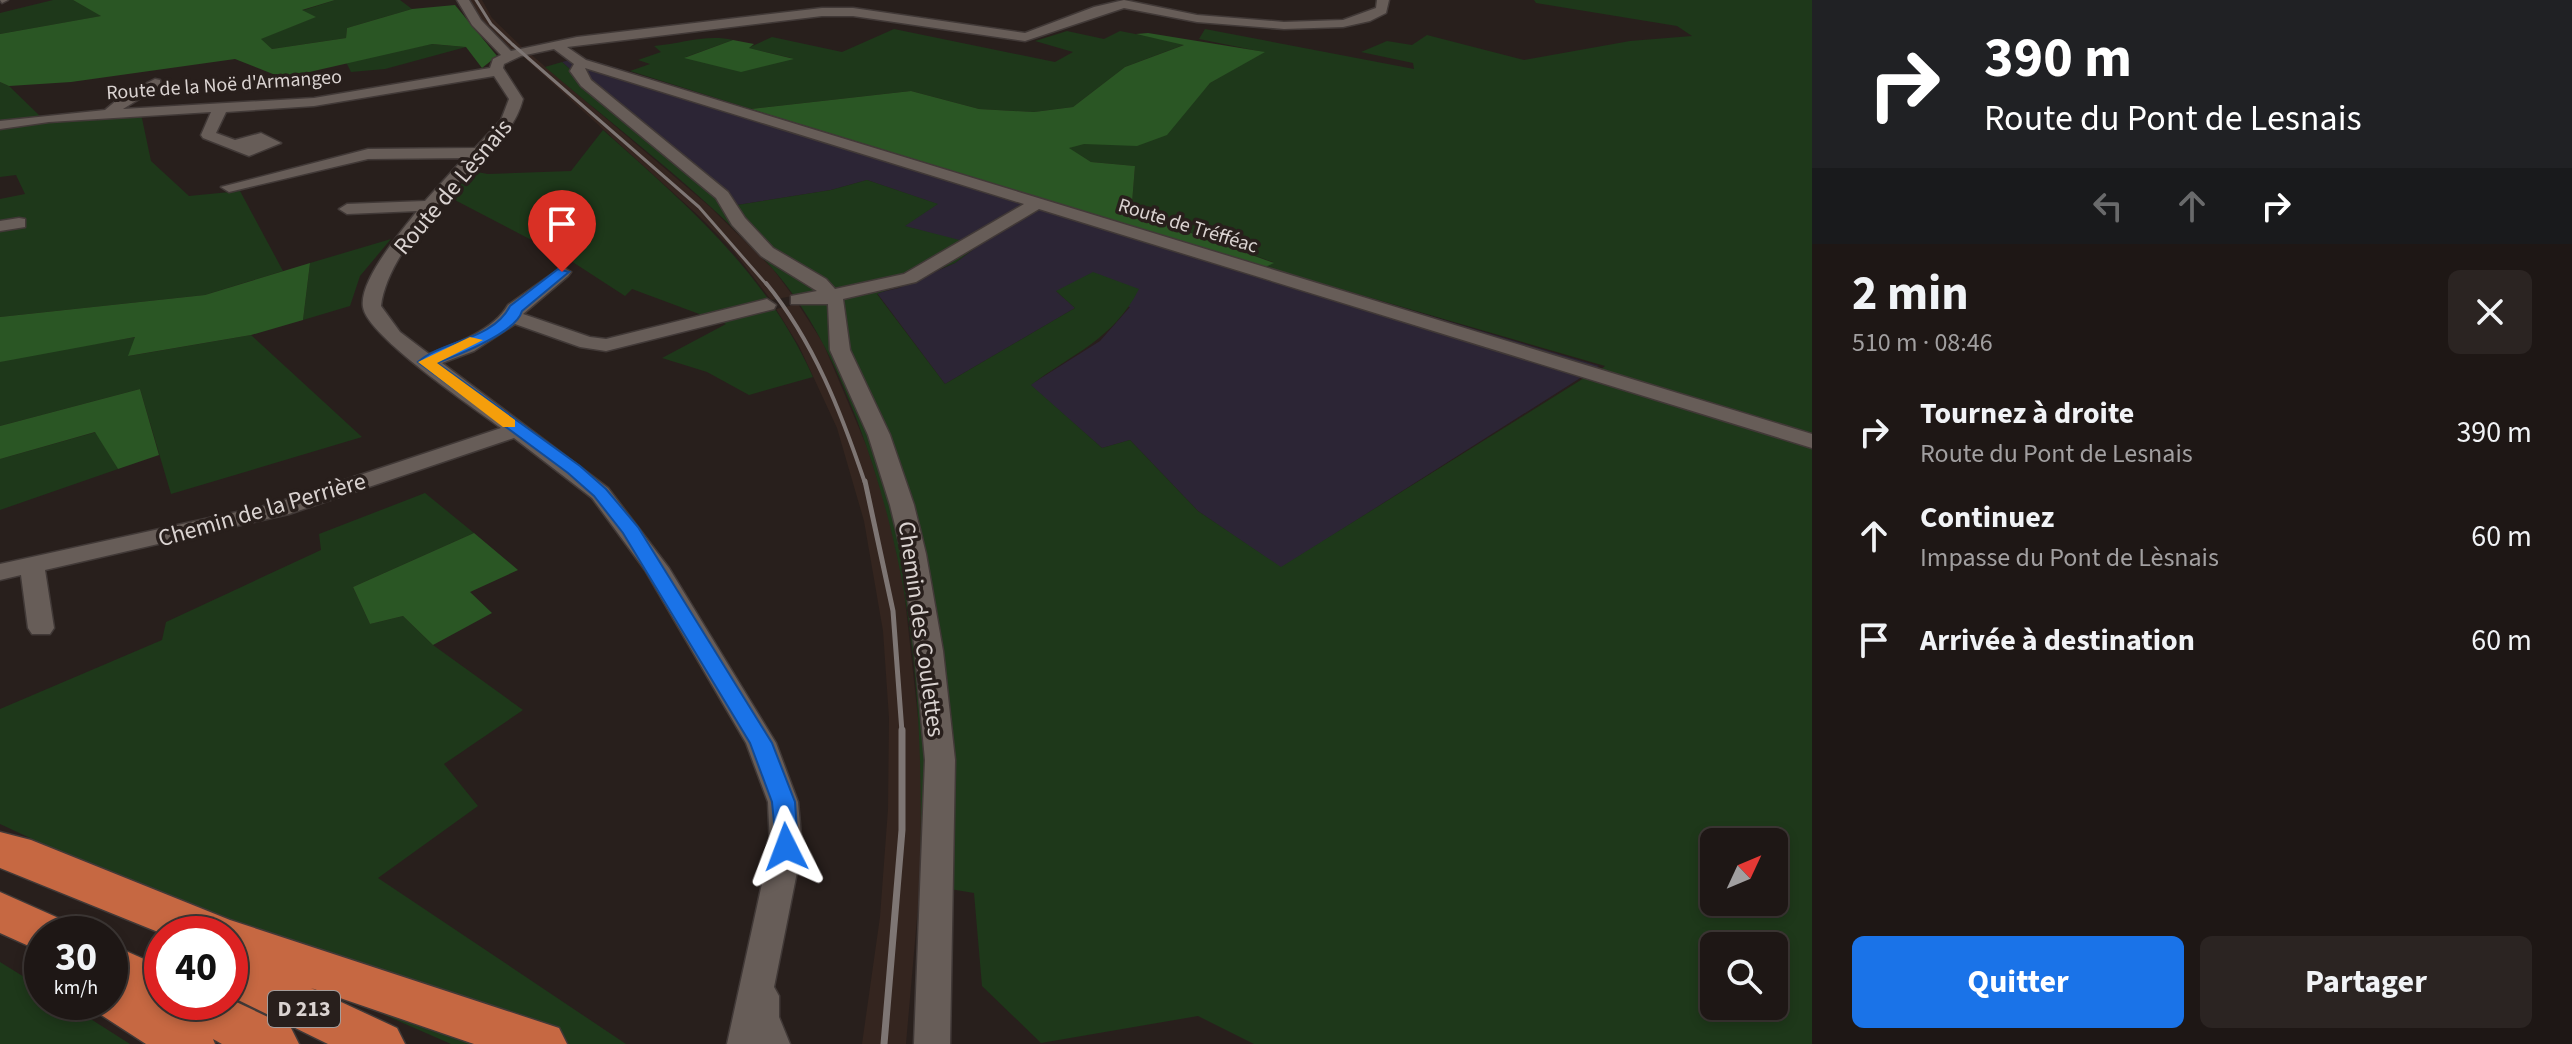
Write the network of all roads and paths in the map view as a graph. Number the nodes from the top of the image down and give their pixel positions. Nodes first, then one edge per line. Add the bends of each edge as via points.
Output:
1 (463, 0) edge
2 (1383, 0) edge
3 (556, 45) junction
4 (581, 63) junction
5 (503, 64) junction
6 (155, 83) dead end
7 (220, 108) junction
8 (109, 114) junction
9 (0, 125) edge
10 (236, 145) dead end
11 (477, 153) junction
12 (229, 187) dead end
13 (1038, 203) junction
14 (432, 206) junction
15 (347, 209) dead end
16 (19, 223) dead end
17 (0, 226) edge
18 (562, 272) dead end
19 (833, 294) junction
20 (798, 300) dead end
21 (767, 305) dead end
22 (513, 317) junction
23 (426, 362) junction
24 (518, 430) junction
25 (1812, 441) edge
26 (32, 565) junction
27 (0, 572) edge
28 (41, 628) dead end
29 (0, 850) edge
30 (0, 863) edge
31 (170, 916) edge
32 (144, 932) edge
33 (248, 946) edge
34 (760, 977) junction
35 (248, 982) edge
36 (128, 1005) edge
37 (223, 1020) edge
38 (189, 1044) edge
39 (273, 1044) edge
40 (379, 1044) edge
41 (541, 1044) edge
42 (745, 1044) edge
43 (772, 1044) edge
44 (932, 1044) edge

1 - 5 street, Route de Lèsnais
2 - 3 street via 1375,16 1331,25 1183,17 1125,4 1046,33 1015,37 831,11
3 - 4 street, Route de Tréfféac
3 - 5 street
4 - 13 street, Route de Tréfféac
4 - 19 street via 577,71 586,83 722,195 767,252
5 - 7 street, Route de la Noë d'Armangeo via 314,102
5 - 11 street, Route de Lèsnais via 516,99 514,115
6 - 8 street
7 - 8 street, Route de la Noë d'Armangeo
7 - 10 street via 208,135
8 - 9 street, Route de la Noë d'Armangeo
11 - 12 street via 368,154
11 - 14 street, Route de Lèsnais
13 - 19 street via 910,278
13 - 25 street, Route de Tréfféac
14 - 15 street
14 - 23 street, Route de Lèsnais via 383,273 372,305 393,336
16 - 17 street
18 - 22 street via 515,309
19 - 20 street
19 - 44 street, Chemin des Coulettes via 839,309 840,350 879,435 902,505 929,651 940,760
21 - 22 street via 606,345
22 - 23 street via 467,347
23 - 24 street, Route de Lèsnais
24 - 26 street, Chemin de la Perrière via 281,509
24 - 34 street, Route de Lèsnais via 600,493 631,531 774,771 783,802 786,847
26 - 27 street, Chemin de la Perrière
26 - 28 street
29 - 31 highway
30 - 32 highway
33 - 41 highway
34 - 42 street, Route de Lèsnais
34 - 43 street, Route de Lèsnais via 761,1017
35 - 40 highway, D 213
36 - 38 highway
37 - 39 highway, D 213

